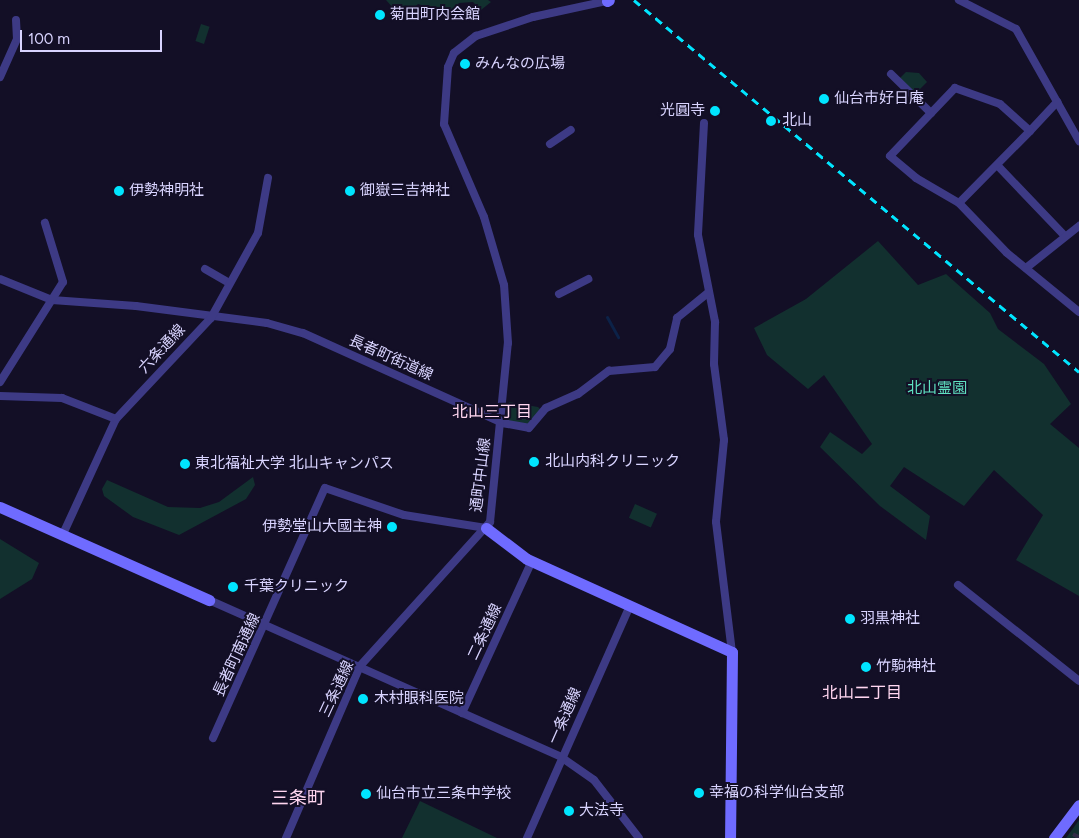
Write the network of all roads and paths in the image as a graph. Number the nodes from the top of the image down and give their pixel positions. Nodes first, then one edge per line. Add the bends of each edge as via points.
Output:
1 (959, 0) edge
2 (608, 1) edge
3 (16, 20) dead end
4 (891, 74) dead end
5 (0, 77) edge
6 (1057, 102) junction
7 (931, 113) junction
8 (704, 123) dead end
9 (571, 130) dead end
10 (1030, 131) junction
11 (1079, 141) edge
12 (550, 144) dead end
13 (998, 166) junction
14 (268, 178) dead end
15 (959, 203) junction
16 (45, 224) dead end
17 (1079, 226) edge
18 (1063, 234) junction
19 (1026, 268) junction
20 (205, 269) dead end
21 (0, 279) edge
22 (588, 279) dead end
23 (229, 283) junction
24 (709, 292) junction
25 (559, 294) dead end
26 (52, 300) junction
27 (1079, 312) edge
28 (211, 318) junction
29 (0, 382) edge
30 (0, 396) edge
31 (116, 419) junction
32 (502, 423) junction
33 (0, 507) edge
34 (486, 528) junction
35 (63, 534) junction
36 (532, 562) junction
37 (958, 585) dead end
38 (210, 600) joint
39 (630, 606) junction
40 (265, 627) junction
41 (732, 652) junction
42 (360, 666) junction
43 (1079, 681) edge
44 (462, 713) junction
45 (213, 738) dead end
46 (561, 757) junction
47 (1079, 806) edge
48 (286, 838) edge
49 (527, 838) edge
50 (639, 838) edge
51 (730, 838) edge
52 (1054, 838) edge

1 - 6 street via 1016,30
2 - 32 street, 通町中山線 via 533,17 476,36 458,48 448,68 444,124 484,217 504,286 508,343
3 - 5 street via 17,38
4 - 7 street
6 - 10 street
6 - 11 street
7 - 10 street via 955,88 1000,104
7 - 15 street via 890,156 916,178
8 - 24 street via 698,235
9 - 12 street
10 - 13 street
13 - 15 street
13 - 18 street
14 - 23 street, 六条通線 via 258,233
15 - 19 street
16 - 26 street via 63,282
17 - 18 street
18 - 19 street
19 - 27 street
20 - 23 street
21 - 26 street, 長者町街道線
22 - 25 street
23 - 28 street, 六条通線
24 - 32 street, 長者町街道線 via 677,318 670,349 655,367 609,372 578,394 546,408 529,428
24 - 41 street via 724,440 716,522
26 - 28 street, 長者町街道線
26 - 29 street
28 - 31 street, 六条通線
28 - 32 street, 長者町街道線 via 303,333
30 - 31 street via 62,398
31 - 35 street, 六条通線
32 - 34 street, 通町中山線
33 - 35 street
34 - 36 street, 通町中山線
34 - 40 street, 長者町南通線 via 404,515 325,488
34 - 42 street, 三条通線
35 - 38 street
36 - 39 street, 通町中山線
36 - 44 street, 二条通線
37 - 43 street
38 - 40 street
39 - 41 street, 通町中山線
39 - 46 street, 一条通線
40 - 42 street
40 - 45 street, 長者町南通線
41 - 51 street
42 - 44 street
42 - 48 street, 三条通線
44 - 46 street
46 - 49 street, 一条通線
46 - 50 street via 594,780
47 - 52 street

